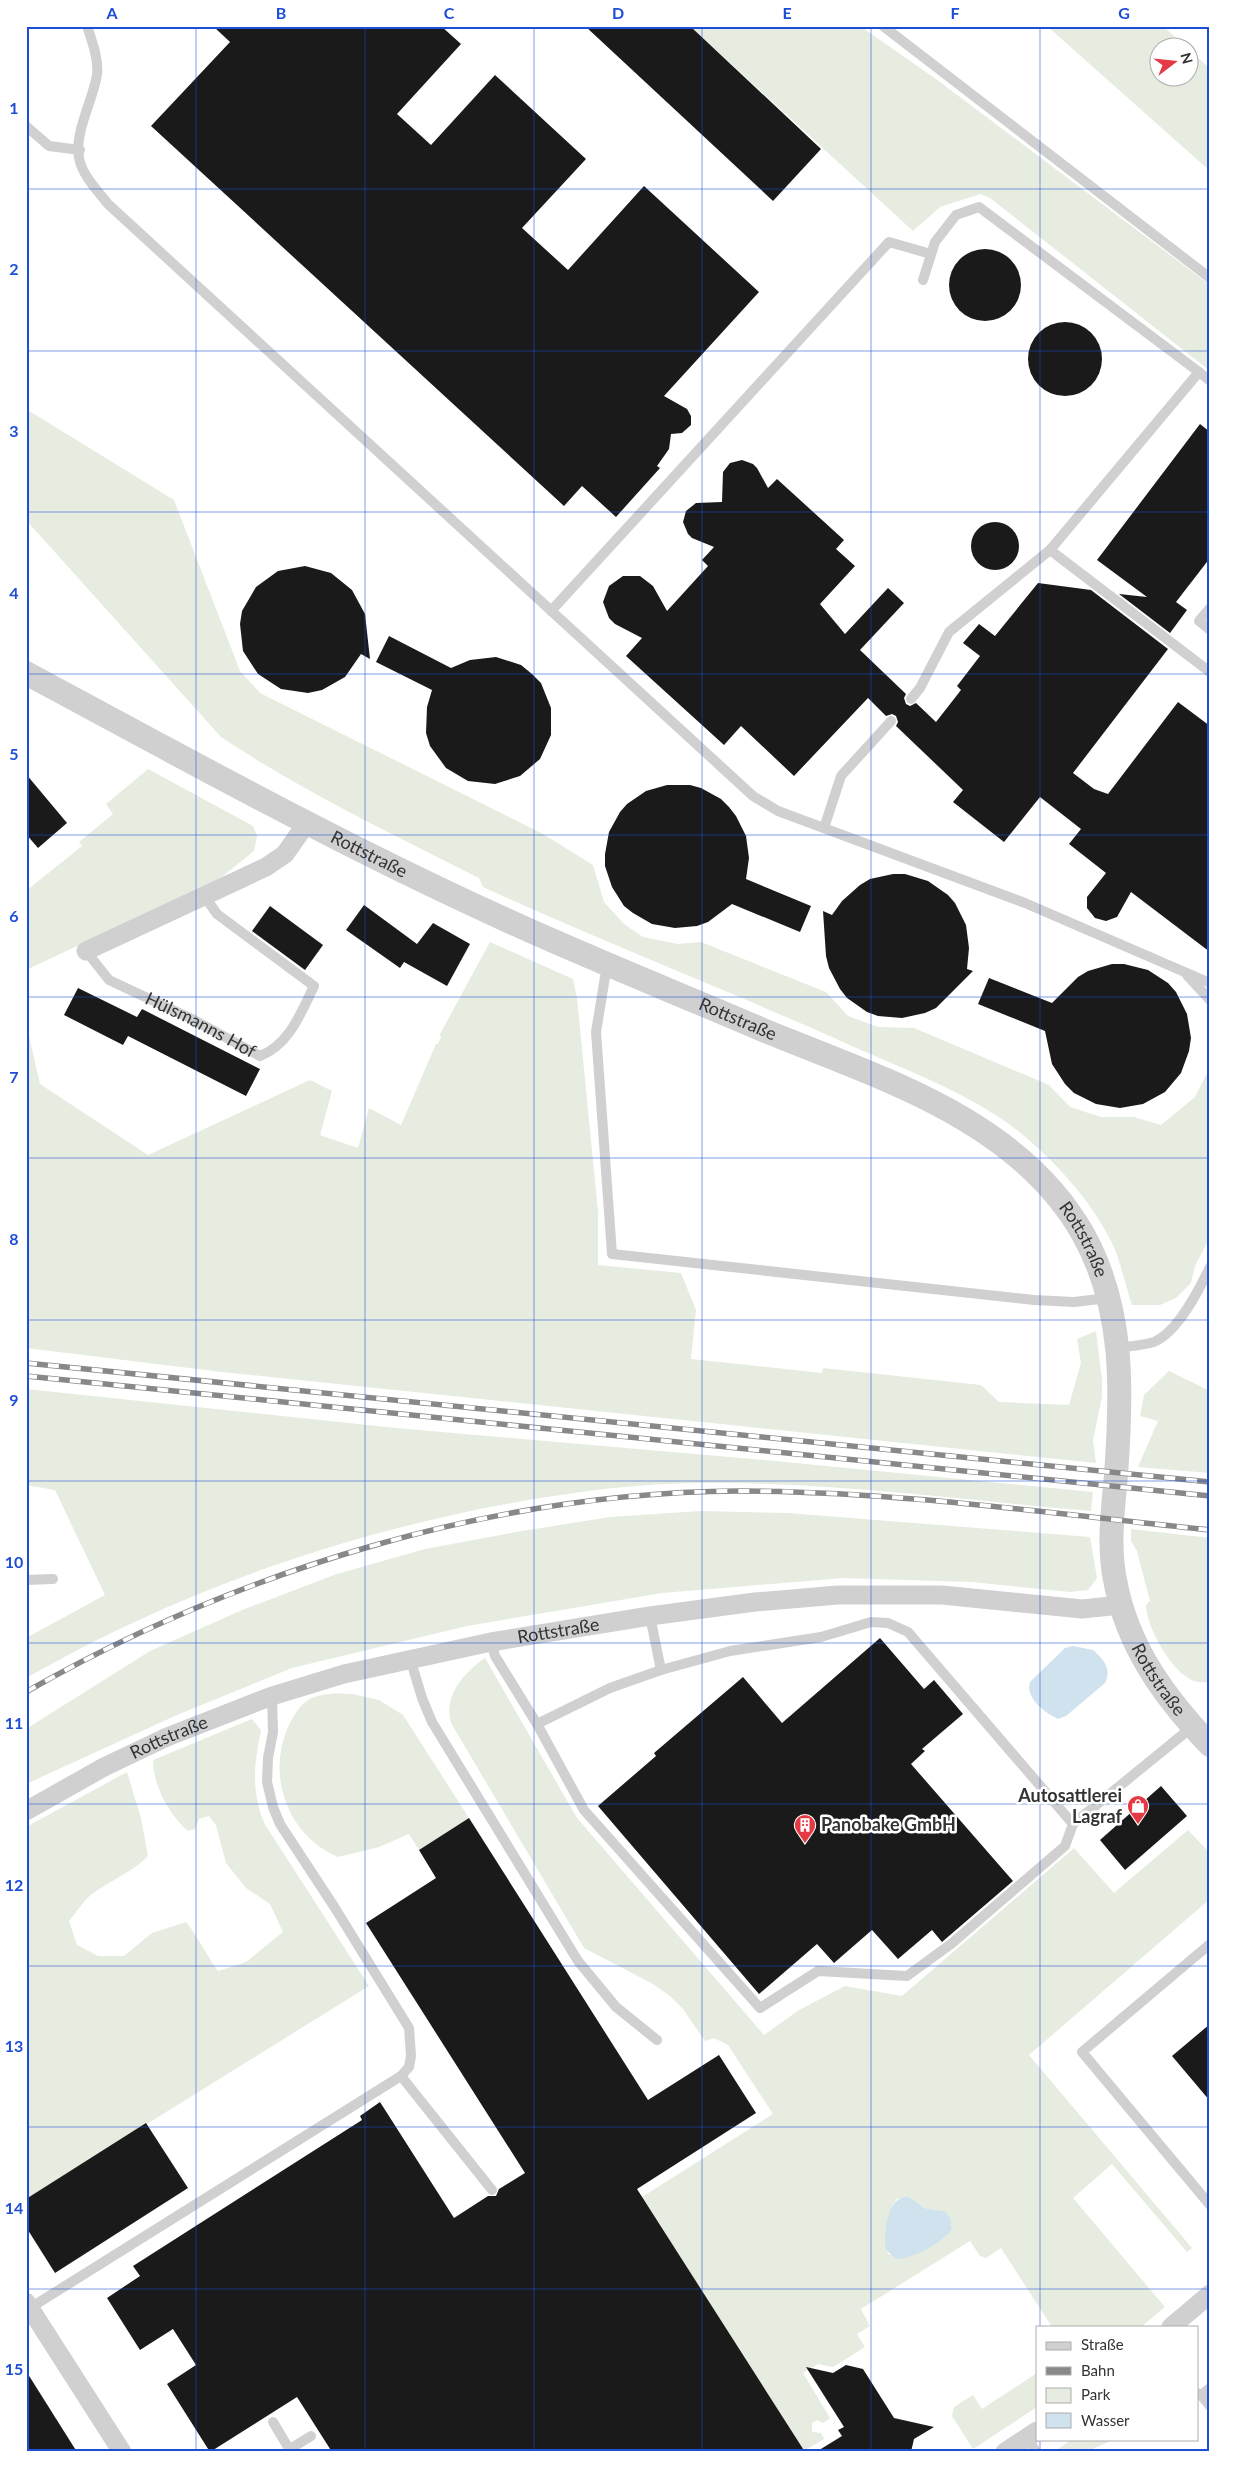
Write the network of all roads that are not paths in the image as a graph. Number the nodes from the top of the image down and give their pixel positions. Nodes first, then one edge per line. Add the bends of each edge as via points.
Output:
1 (87, 26) edge
2 (883, 26) edge
3 (26, 126) edge
4 (80, 150) junction
5 (931, 254) junction
6 (1210, 278) edge
7 (923, 280) dead end
8 (1199, 372) junction
9 (1210, 381) edge
10 (1050, 550) junction
11 (1210, 608) edge
12 (551, 611) junction
13 (1210, 630) edge
14 (1210, 672) edge
15 (26, 673) edge
16 (911, 699) dead end
17 (891, 721) dead end
18 (306, 824) junction
19 (824, 828) junction
20 (205, 897) junction
21 (86, 951) joint
22 (608, 964) junction
23 (1181, 969) junction
24 (1210, 983) edge
25 (1210, 1000) edge
26 (1210, 1267) edge
27 (1108, 1298) junction
28 (1119, 1348) junction
29 (53, 1579) dead end
30 (26, 1580) edge
31 (1121, 1605) junction
32 (650, 1616) junction
33 (491, 1642) junction
34 (410, 1658) junction
35 (661, 1670) junction
36 (272, 1696) junction
37 (537, 1724) junction
38 (1192, 1727) junction
39 (1210, 1745) edge
40 (26, 1811) edge
41 (1073, 1824) junction
42 (1210, 1944) edge
43 (657, 2040) dead end
44 (401, 2076) junction
45 (492, 2190) dead end
46 (1210, 2205) edge
47 (1210, 2294) edge
48 (28, 2305) edge
49 (1172, 2326) edge
50 (1203, 2392) edge
51 (1210, 2406) edge
52 (273, 2422) dead end
53 (311, 2436) dead end
54 (1034, 2440) edge
55 (290, 2450) edge
56 (122, 2452) edge
57 (1005, 2452) edge

1 - 4 lane via 94,45 98,74 82,128
2 - 6 lane
3 - 4 lane via 49,146
4 - 12 lane via 79,158 88,178 111,207
5 - 7 lane
5 - 8 lane via 935,242 956,216 979,207
5 - 12 lane via 889,242
8 - 9 lane
8 - 10 lane
10 - 14 lane
10 - 16 lane via 948,632 920,688
11 - 13 lane via 1199,621
12 - 19 lane via 753,796 778,811
15 - 18 street, Rottstraße
17 - 19 lane via 841,776
18 - 20 street, Hülsmanns Hof via 285,854
18 - 22 street, Rottstraße via 504,919
19 - 23 lane via 1025,902
20 - 21 street, Hülsmanns Hof
20 - 21 lane, Hülsmanns Hof via 217,914 314,986 295,1025 274,1051 260,1056 109,980
22 - 27 street, Rottstraße via 875,1076 975,1125 1012,1152 1064,1206 1094,1256
22 - 27 lane via 596,1032 612,1254 1034,1300 1074,1302
23 - 24 lane
23 - 25 lane
26 - 28 lane via 1171,1331 1154,1342
27 - 28 street, Rottstraße
28 - 31 street, Rottstraße via 1120,1421 1110,1542
29 - 30 lane
31 - 32 street, Rottstraße via 1082,1609 942,1595 838,1595
31 - 38 street, Rottstraße via 1149,1671
32 - 33 street, Rottstraße
32 - 35 lane
33 - 34 street, Rottstraße
33 - 37 lane via 494,1656
34 - 36 street, Rottstraße
34 - 43 lane via 432,1722 578,1961 616,2007
35 - 37 lane via 610,1688
35 - 41 lane via 730,1651 822,1637 871,1622 888,1623 908,1632
36 - 40 street, Rottstraße via 104,1767
36 - 44 lane via 274,1724 267,1782 273,1807 280,1824 409,2028 411,2056 409,2067
37 - 41 lane via 584,1810 760,2008 818,1971 907,1976 951,1944 1065,1846
38 - 39 street, Rottstraße
38 - 41 lane
42 - 46 lane via 1082,2052
44 - 45 lane
44 - 48 lane via 121,2251
47 - 49 street
48 - 56 street
50 - 51 lane
52 - 55 lane
53 - 55 lane
54 - 57 street

